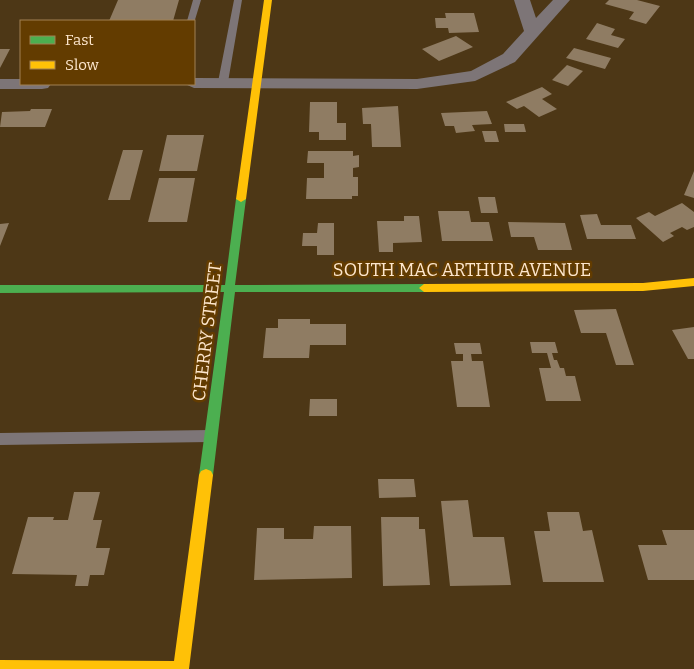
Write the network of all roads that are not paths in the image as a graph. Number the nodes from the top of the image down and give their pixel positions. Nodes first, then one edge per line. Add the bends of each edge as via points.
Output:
1 (197, 0) edge
2 (238, 0) edge
3 (268, 0) edge
4 (522, 0) edge
5 (562, 0) edge
6 (191, 20) edge
7 (533, 33) junction
8 (223, 82) junction
9 (195, 83) edge
10 (258, 83) junction
11 (0, 84) edge
12 (20, 84) edge
13 (694, 282) edge
14 (0, 289) edge
15 (229, 289) junction
16 (212, 436) junction
17 (0, 439) edge
18 (0, 668) edge
19 (182, 669) edge

1 - 6 lane
2 - 8 lane
3 - 10 street, CHERRY STREET
4 - 7 street
5 - 7 street
7 - 10 street via 509,58 475,76 417,84
8 - 9 street
8 - 10 street
10 - 15 street, CHERRY STREET
11 - 12 street
13 - 15 street, SOUTH MAC ARTHUR AVENUE via 643,287
14 - 15 street, SOUTH MAC ARTHUR AVENUE
15 - 16 street, CHERRY STREET
16 - 17 lane
16 - 19 street, CHERRY STREET
18 - 19 street

